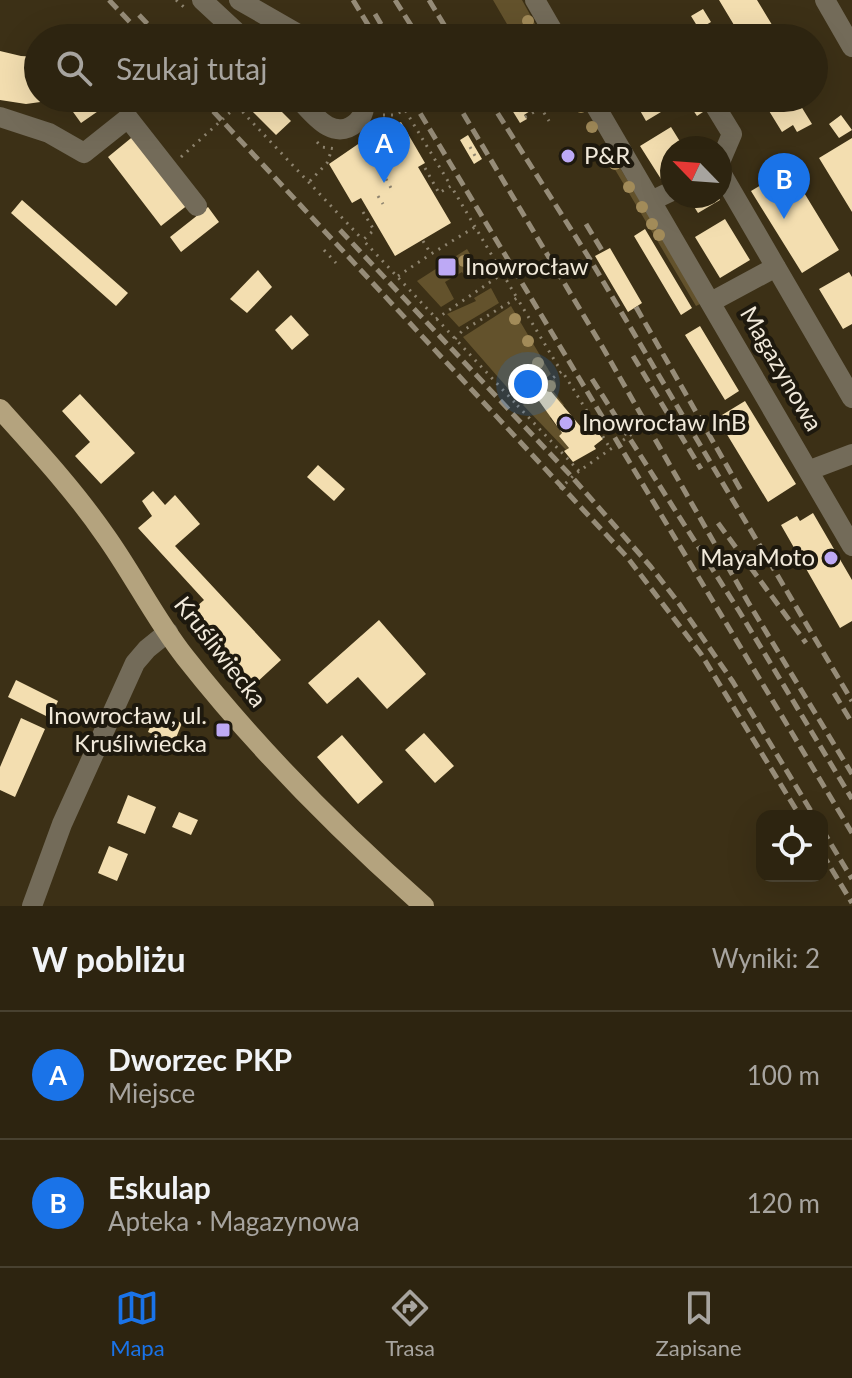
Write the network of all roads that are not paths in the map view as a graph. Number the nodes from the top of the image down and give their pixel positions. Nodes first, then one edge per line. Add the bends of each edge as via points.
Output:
1 (202, 0) edge
2 (239, 0) edge
3 (535, 0) edge
4 (825, 0) edge
5 (228, 24) edge
6 (281, 24) edge
7 (549, 24) edge
8 (852, 47) edge
9 (311, 112) edge
10 (363, 112) edge
11 (599, 112) edge
12 (719, 112) edge
13 (0, 117) edge
14 (731, 136) edge
15 (732, 192) edge
16 (660, 197) edge
17 (651, 201) junction
18 (197, 206) dead end
19 (776, 267) junction
20 (711, 302) junction
21 (852, 398) edge
22 (0, 409) edge
23 (852, 454) edge
24 (810, 470) junction
25 (852, 546) edge
26 (168, 632) junction
27 (32, 906) edge
28 (424, 906) edge

1 - 5 street
2 - 6 street
3 - 7 street
4 - 8 street
9 - 10 street via 333,129 345,129
11 - 17 street, Magazynowa
12 - 14 street
13 - 18 street via 49,133 84,153 128,118
15 - 19 street, Magazynowa
16 - 17 street
17 - 20 street, Magazynowa
19 - 20 street, Magazynowa
19 - 21 street, Magazynowa
20 - 24 street, Magazynowa
22 - 26 main road, Kruśliwiecka via 104,533
23 - 24 street
24 - 25 street, Magazynowa
26 - 27 street via 135,663 62,824
26 - 28 main road, Kruśliwiecka via 217,696 306,792

